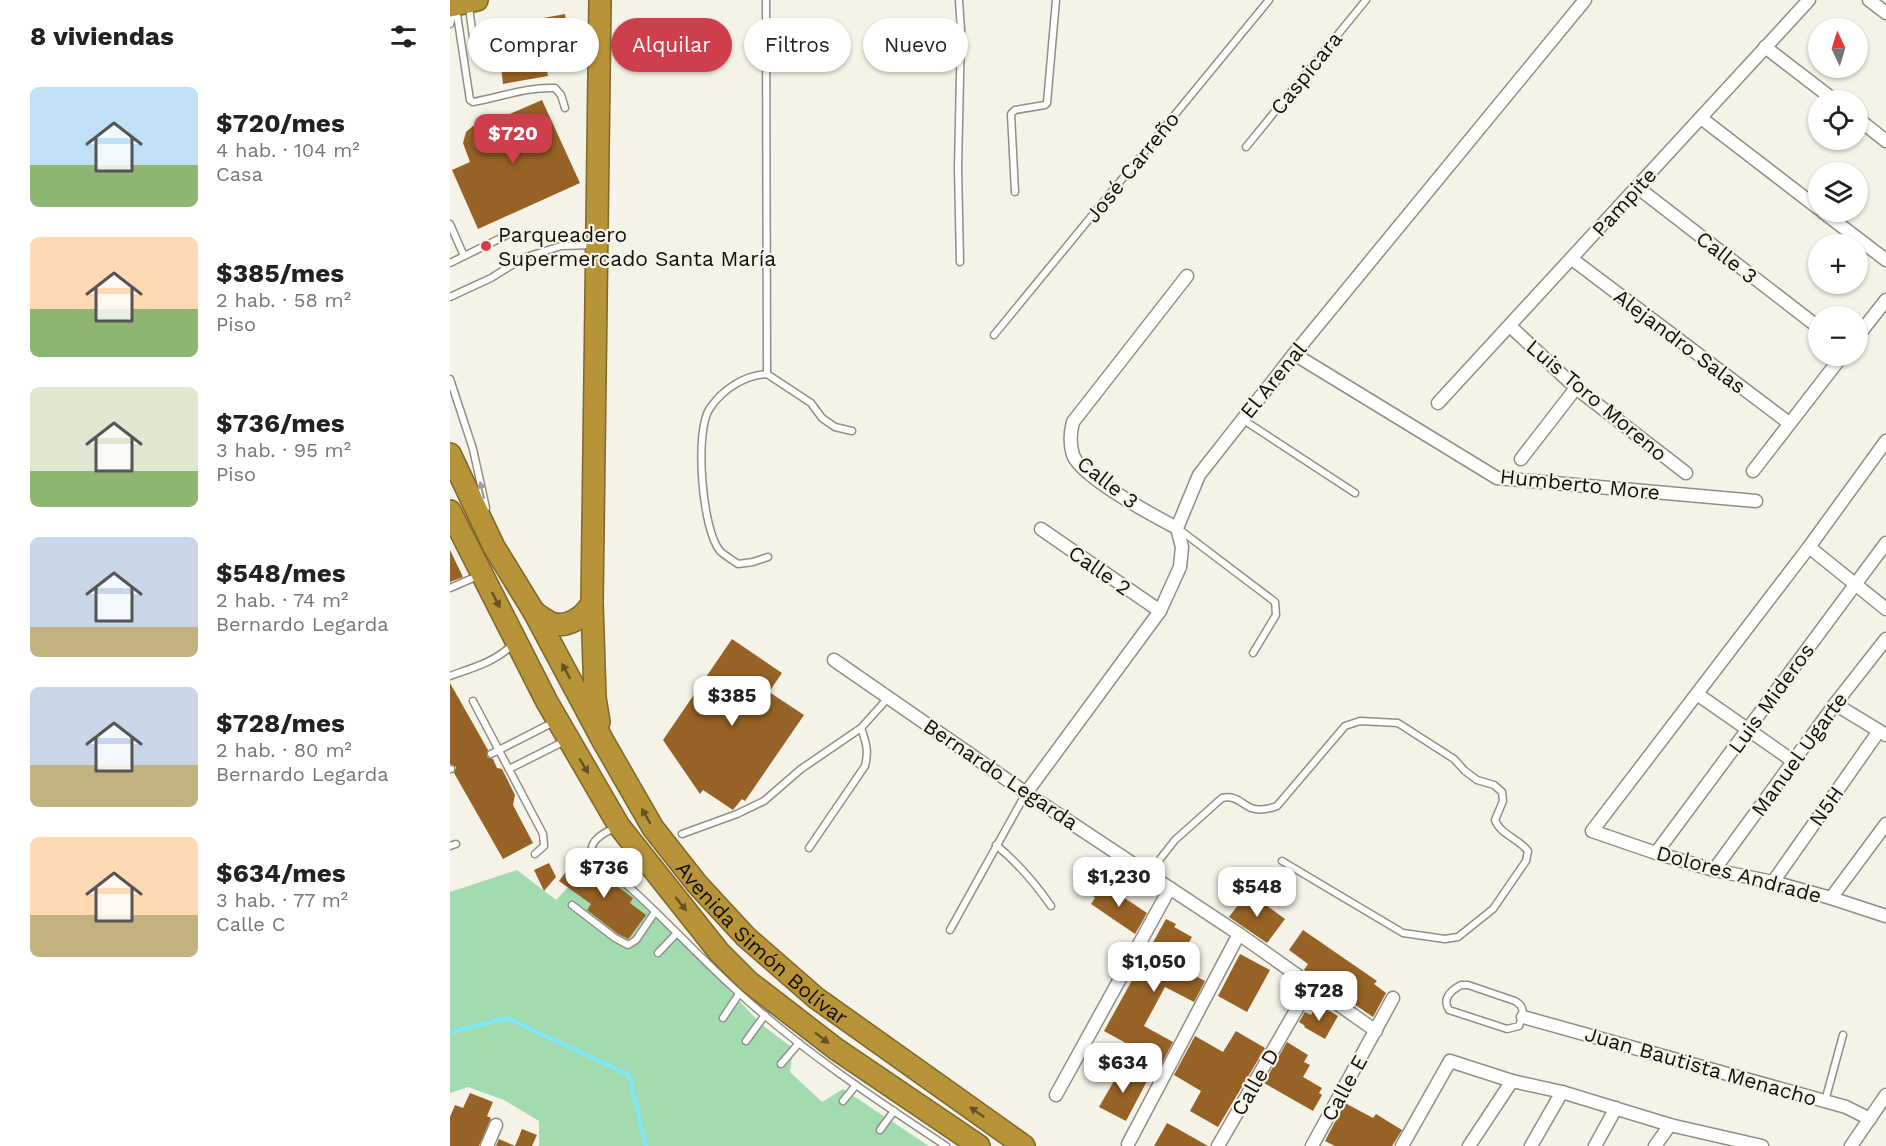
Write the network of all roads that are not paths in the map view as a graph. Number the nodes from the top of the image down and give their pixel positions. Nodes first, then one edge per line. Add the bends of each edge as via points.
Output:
1 (600, 0) edge
2 (766, 0) edge
3 (959, 0) edge
4 (1056, 0) edge
5 (1269, 0) edge
6 (1366, 0) edge
7 (1584, 0) edge
8 (1809, 0) edge
9 (1869, 0) edge
10 (457, 7) edge
11 (1886, 13) edge
12 (600, 33) junction
13 (1765, 47) junction
14 (1821, 90) edge
15 (565, 108) dead end
16 (1701, 118) junction
17 (1868, 127) edge
18 (1886, 141) edge
19 (1246, 147) dead end
20 (1637, 187) junction
21 (1015, 192) dead end
22 (1808, 200) edge
23 (1836, 222) edge
24 (450, 224) edge
25 (509, 234) dead end
26 (596, 245) junction
27 (464, 256) junction
28 (1572, 259) junction
29 (1886, 260) edge
30 (960, 262) dead end
31 (450, 263) edge
32 (1187, 276) dead end
33 (450, 297) edge
34 (1886, 300) edge
35 (1808, 319) edge
36 (1868, 323) edge
37 (1510, 326) junction
38 (994, 335) dead end
39 (1294, 354) junction
40 (1834, 366) edge
41 (767, 374) junction
42 (450, 379) edge
43 (1576, 388) junction
44 (1438, 403) dead end
45 (1242, 419) junction
46 (1789, 423) junction
47 (852, 431) dead end
48 (1886, 441) edge
49 (450, 454) edge
50 (1882, 456) edge
51 (1521, 459) dead end
52 (1753, 471) dead end
53 (1686, 472) dead end
54 (1355, 493) dead end
55 (1756, 501) dead end
56 (450, 511) edge
57 (1177, 528) junction
58 (1041, 529) dead end
59 (1886, 543) edge
60 (494, 547) junction
61 (1809, 547) junction
62 (768, 557) dead end
63 (483, 574) junction
64 (1854, 585) junction
65 (450, 588) edge
66 (592, 603) junction
67 (1886, 609) edge
68 (1160, 611) junction
69 (534, 612) junction
70 (1886, 639) edge
71 (517, 640) junction
72 (1253, 653) dead end
73 (834, 660) dead end
74 (450, 675) edge
75 (1697, 694) junction
76 (889, 697) junction
77 (473, 701) dead end
78 (1835, 704) junction
79 (557, 721) junction
80 (861, 728) junction
81 (1747, 730) junction
82 (1882, 733) edge
83 (568, 740) junction
84 (603, 741) junction
85 (500, 750) junction
86 (490, 754) dead end
87 (1793, 761) junction
88 (509, 769) junction
89 (1026, 793) junction
90 (1886, 824) edge
91 (619, 826) junction
92 (682, 834) dead end
93 (996, 845) junction
94 (809, 848) dead end
95 (1656, 853) junction
96 (535, 854) dead end
97 (1282, 861) dead end
98 (1714, 870) junction
99 (1149, 873) junction
100 (1773, 882) junction
101 (1170, 888) junction
102 (1831, 898) junction
103 (572, 905) dead end
104 (1051, 906) dead end
105 (655, 912) junction
106 (1886, 916) edge
107 (950, 930) dead end
108 (676, 934) junction
109 (1239, 934) junction
110 (658, 953) dead end
111 (1310, 986) junction
112 (739, 994) junction
113 (1393, 999) dead end
114 (765, 1015) junction
115 (1526, 1017) junction
116 (723, 1018) dead end
117 (1376, 1030) junction
118 (1843, 1035) dead end
119 (746, 1041) dead end
120 (799, 1042) junction
121 (781, 1064) dead end
122 (1512, 1081) junction
123 (856, 1085) junction
124 (1562, 1092) junction
125 (1056, 1095) dead end
126 (1886, 1095) edge
127 (843, 1101) dead end
128 (1825, 1101) junction
129 (1616, 1108) junction
130 (894, 1111) junction
131 (1869, 1119) junction
132 (496, 1125) dead end
133 (1670, 1125) junction
134 (880, 1130) dead end
135 (936, 1139) junction
136 (1718, 1141) edge
137 (1128, 1144) dead end
138 (487, 1146) edge
139 (931, 1146) edge
140 (946, 1146) edge
141 (979, 1146) edge
142 (1024, 1146) edge
143 (1218, 1146) edge
144 (1312, 1146) edge
145 (1402, 1146) edge
146 (1469, 1146) edge
147 (1531, 1146) edge
148 (1595, 1146) edge
149 (1656, 1146) edge
150 (1762, 1146) edge
151 (1851, 1146) edge

1 - 12 highway
2 - 41 lane
3 - 30 lane
4 - 21 lane via 1047,103 1011,114
5 - 38 lane, José Carreño
6 - 19 lane, Caspicara
7 - 39 street, El Arenal
8 - 13 street, Pampite
9 - 11 street
10 - 12 lane via 479,57
10 - 15 lane via 470,100 524,89 555,88
12 - 26 highway
13 - 14 street
13 - 16 street, Pampite
16 - 20 street, Pampite
16 - 22 street
17 - 18 street
20 - 28 street, Pampite
20 - 35 street, Calle 3
23 - 29 street
24 - 27 lane
25 - 27 lane
26 - 33 lane via 561,246 523,258
26 - 66 highway
27 - 31 lane
28 - 37 street, Pampite
28 - 46 street, Alejandro Salas
32 - 57 street, Calle 3 via 1073,422 1070,432 1073,456 1079,465 1129,502
34 - 36 street
37 - 43 street, Luis Toro Moreno
37 - 44 street, Pampite
39 - 45 street, El Arenal
39 - 55 street, Humberto More via 1497,478
40 - 46 street
41 - 47 lane via 811,403 835,427
41 - 62 lane via 742,379 709,409 701,474 708,520 719,550 738,564
60 -> 42 lane via 472,449
43 - 51 street
43 - 53 street, Luis Toro Moreno
45 - 54 lane
45 - 57 street, El Arenal via 1199,475
46 - 52 street
48 - 50 street
49 - 60 highway, Avenida Simón Bolívar
50 - 61 street
56 - 63 highway, Avenida Simón Bolívar
57 - 68 street via 1182,547 1180,567
57 - 72 lane, Calle 3 via 1275,602 1276,615
58 - 68 street, Calle 2
59 - 64 street, Luis Mideros
60 - 69 highway, Avenida Simón Bolívar
61 - 64 street
61 - 75 street
63 - 65 lane
63 -> 71 highway, Avenida Simón Bolívar
64 - 67 street
64 - 81 street, Luis Mideros
66 - 69 highway via 584,615 565,624 552,623
66 - 84 highway via 595,698
68 - 89 street
84 -> 69 highway, Avenida Simón Bolívar
70 - 78 street, Manuel Ugarte
71 - 74 lane via 482,665
71 - 79 highway, Avenida Simón Bolívar
73 - 76 street, Bernardo Legarda
75 - 81 street
75 - 95 street, Dolores Andrade via 1592,831
76 - 80 lane
76 - 89 street, Bernardo Legarda
77 - 85 lane
78 - 82 street
78 - 87 street, Manuel Ugarte
79 - 83 highway, Avenida Simón Bolívar
79 - 85 lane
80 - 92 lane via 801,769 764,801
80 - 94 lane via 867,744 865,766
81 - 87 street
81 - 95 street, Luis Mideros
82 - 100 street, N5H
83 - 88 lane
83 -> 91 highway, Avenida Simón Bolívar
142 -> 84 highway, Avenida Simón Bolívar via 816,998 746,937 653,828
85 - 86 lane
85 - 88 lane
87 - 98 street, Manuel Ugarte
88 - 96 lane via 545,842
89 - 93 lane
89 - 99 street, Bernardo Legarda
90 - 102 street
91 - 105 lane via 594,842 592,856
91 -> 141 highway, Avenida Simón Bolívar via 719,952 749,982 836,1049
93 - 104 lane via 1035,882
93 - 107 lane
95 - 98 street, Dolores Andrade
97 - 99 lane via 1402,933 1445,939 1458,937 1493,909 1526,861 1528,851 1498,828 1495,820 1503,792 1477,780 1454,759 1398,723 1376,720 1345,726 1277,806 1258,809 1235,798 1222,798 1175,840
98 - 100 street, Dolores Andrade
99 - 101 street, Bernardo Legarda
100 - 102 street, Dolores Andrade
101 - 109 street, Bernardo Legarda
101 - 125 street
102 - 106 street, Dolores Andrade
103 - 105 lane via 628,945 636,940
105 - 108 lane
108 - 110 lane
108 - 112 lane
109 - 111 street, Bernardo Legarda
109 - 137 street
111 - 117 street, Bernardo Legarda
111 - 143 street, Calle D
112 - 114 lane
112 - 116 lane
113 - 117 street, Calle E
114 - 119 lane
114 - 120 lane
115 - 115 lane via 1520,1026 1507,1029 1449,1010 1446,999 1454,989 1468,985 1521,1004
115 - 128 street, Juan Bautista Menacho
117 - 144 street, Calle E
118 - 128 lane
120 - 121 lane
120 - 123 lane
122 - 124 street
122 - 145 street via 1449,1061
122 - 146 street
123 - 127 lane
123 - 130 lane
124 - 129 street
124 - 147 street
126 - 131 street
128 - 131 street, Juan Bautista Menacho
129 - 133 street
129 - 148 street
130 - 134 lane
130 - 135 lane
131 - 151 street
132 - 138 street
133 - 136 street
133 - 149 street
135 - 139 lane
135 - 140 lane
136 - 150 street

